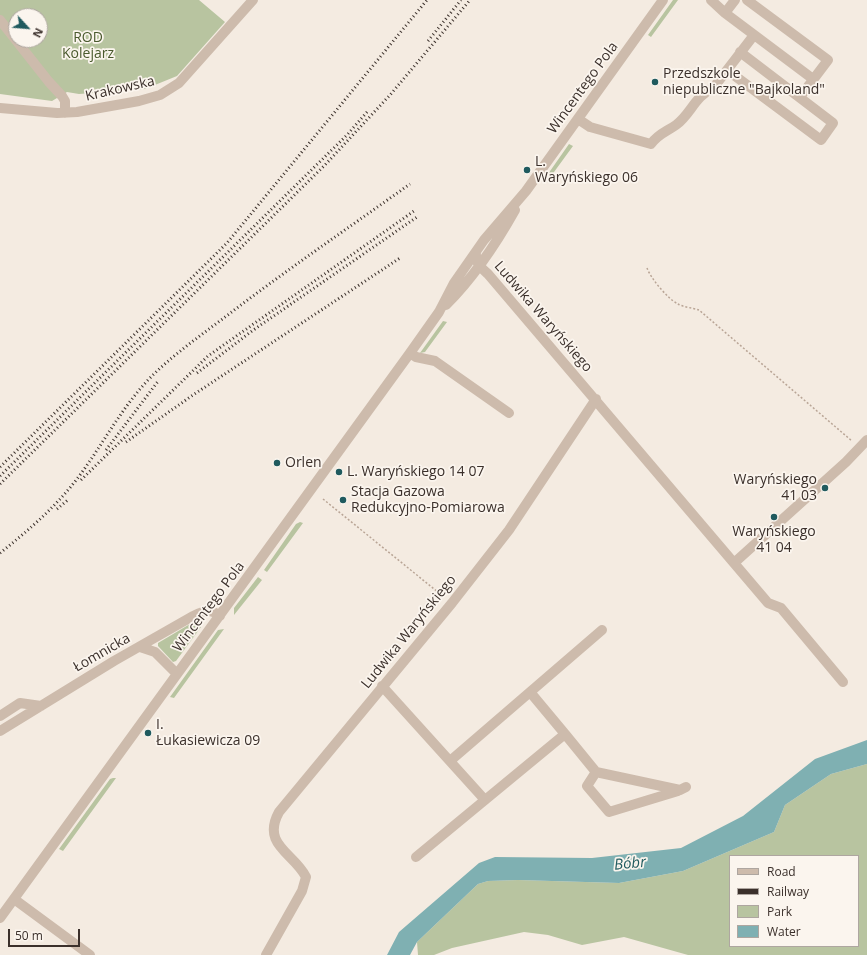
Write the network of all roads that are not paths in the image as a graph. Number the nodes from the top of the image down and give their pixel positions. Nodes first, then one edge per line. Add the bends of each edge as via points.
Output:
1 (253, 0) edge
2 (663, 0) edge
3 (711, 0) edge
4 (735, 0) edge
5 (747, 0) edge
6 (725, 13) junction
7 (0, 20) edge
8 (754, 35) junction
9 (740, 52) junction
10 (727, 70) junction
11 (813, 79) junction
12 (800, 98) junction
13 (0, 108) edge
14 (65, 113) junction
15 (578, 119) junction
16 (526, 191) junction
17 (476, 252) junction
18 (478, 266) junction
19 (439, 312) junction
20 (410, 353) junction
21 (596, 399) junction
22 (509, 413) dead end
23 (867, 440) edge
24 (734, 562) junction
25 (220, 616) junction
26 (602, 630) dead end
27 (140, 647) junction
28 (177, 674) junction
29 (843, 682) dead end
30 (382, 686) junction
31 (530, 692) junction
32 (41, 706) junction
33 (0, 716) edge
34 (0, 731) edge
35 (565, 734) junction
36 (450, 761) junction
37 (596, 772) junction
38 (485, 800) junction
39 (416, 857) dead end
40 (14, 899) junction
41 (0, 918) edge
42 (90, 955) edge
43 (266, 955) edge

1 - 14 street, Krakowska via 170,90 139,101
2 - 15 street, Wincentego Pola
3 - 6 street
4 - 6 street
5 - 11 street via 828,60
6 - 8 street
7 - 14 street via 62,96 65,101
8 - 9 street
8 - 11 street
9 - 10 street
9 - 12 street
10 - 12 street via 821,140 833,123
10 - 15 street via 714,87 697,100 677,124 657,135 651,144 597,130
11 - 12 street
13 - 14 street, Krakowska
15 - 16 street, Wincentego Pola
16 - 17 street, Wincentego Pola via 498,222
16 - 18 street, Wincentego Pola via 502,233
17 - 18 street, Ludwika Waryńskiego
17 - 19 street, Wincentego Pola via 454,283
18 - 19 street, Wincentego Pola via 462,289
18 - 21 street, Ludwika Waryńskiego via 488,274
19 - 20 street, Wincentego Pola
20 - 22 street via 435,361
20 - 25 street, Wincentego Pola
21 - 24 street, Ludwika Waryńskiego
21 - 30 street, Ludwika Waryńskiego via 509,530
23 - 24 street via 846,462
24 - 29 street, Ludwika Waryńskiego via 768,603 781,608
25 - 27 street, Łomnicka via 213,610 204,611
25 - 28 street, Wincentego Pola
26 - 31 street
27 - 28 street via 155,652
27 - 32 street, Łomnicka
28 - 40 street, Wincentego Pola
30 - 36 street
30 - 43 street, Ludwika Waryńskiego via 276,819 276,841 306,877 302,891
31 - 35 street
31 - 36 street
32 - 33 street via 20,703
32 - 34 street, Łomnicka
35 - 37 street
35 - 38 street
36 - 38 street
37 - 37 street via 587,786 609,812 683,789
38 - 39 street
40 - 41 street, Wincentego Pola
40 - 42 street

